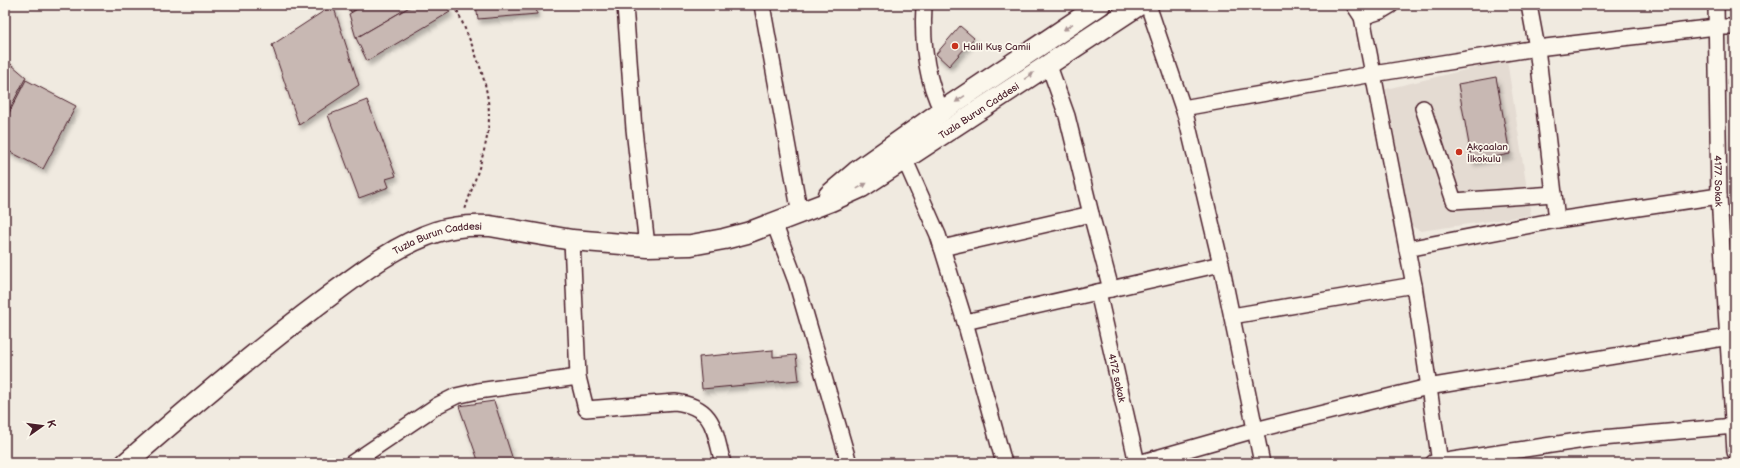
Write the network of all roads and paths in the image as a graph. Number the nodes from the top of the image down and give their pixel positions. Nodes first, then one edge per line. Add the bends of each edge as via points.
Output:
1 (455, 5) edge
2 (625, 5) edge
3 (762, 5) edge
4 (924, 5) edge
5 (1100, 5) edge
6 (1139, 5) edge
7 (1148, 5) edge
8 (1391, 5) edge
9 (1529, 5) edge
10 (1716, 5) edge
11 (1358, 11) edge
12 (1716, 27) junction
13 (1735, 27) edge
14 (1537, 48) junction
15 (1048, 63) junction
16 (1373, 74) junction
17 (1183, 108) junction
18 (1423, 108) dead end
19 (942, 111) junction
20 (905, 160) junction
21 (1554, 194) junction
22 (1719, 196) junction
23 (807, 211) junction
24 (1090, 214) junction
25 (1557, 220) junction
26 (774, 223) junction
27 (461, 226) junction
28 (572, 240) junction
29 (647, 246) junction
30 (942, 248) junction
31 (1407, 249) junction
32 (1221, 264) junction
33 (1414, 285) junction
34 (1105, 290) junction
35 (1232, 316) junction
36 (965, 322) junction
37 (1732, 337) edge
38 (578, 377) junction
39 (1428, 387) junction
40 (1734, 426) junction
41 (1255, 430) junction
42 (1735, 452) edge
43 (1437, 462) edge
44 (126, 463) edge
45 (352, 463) edge
46 (723, 463) edge
47 (849, 463) edge
48 (1004, 463) edge
49 (1138, 463) edge
50 (1262, 463) edge

1 - 27 path via 485,82 489,116 487,138
2 - 29 street via 634,128
3 - 23 street
4 - 19 street via 925,52 935,97
5 -> 19 main road, Tuzla Burun Caddesi
6 - 15 main road, Tuzla Burun Caddesi
7 - 17 street
8 - 11 street via 1381,11
9 - 14 street
10 - 12 street, 4177. Sokak
11 - 16 street
12 - 13 street
12 - 14 street
12 - 22 street, 4177. Sokak
14 - 16 street
14 - 21 street
20 -> 15 main road, Tuzla Burun Caddesi
15 - 24 street, 4172 sokak via 1067,116
16 - 17 street
16 - 31 street
17 - 32 street
18 - 21 street via 1454,201
19 - 23 main road, Tuzla Burun Caddesi via 856,172
23 -> 20 main road, Tuzla Burun Caddesi via 862,187
20 - 30 street
21 - 25 street
22 - 25 street
22 - 37 street, 4177. Sokak
23 - 26 main road, Tuzla Burun Caddesi
24 - 30 street
24 - 34 street, 4172 sokak
25 - 31 street
26 - 29 main road, Tuzla Burun Caddesi via 703,244
26 - 47 street via 796,281
27 - 28 main road, Tuzla Burun Caddesi via 490,226
27 - 44 main road, Tuzla Burun Caddesi via 436,232 401,248 347,283 285,330
28 - 29 main road, Tuzla Burun Caddesi
28 - 38 street
30 - 36 street
31 - 33 street
32 - 34 street
32 - 35 street
33 - 35 street
33 - 39 street
34 - 36 street
34 - 49 street, 4172 sokak
35 - 41 street
36 - 48 street
37 - 39 street
37 - 40 street, 4177. Sokak
38 - 45 street via 456,396 438,405
38 - 46 street via 586,409 675,402 690,404 700,409 708,416 713,426
39 - 41 street
39 - 43 street
40 - 42 street, 4177. Sokak
40 - 43 street via 1591,439
41 - 49 street
41 - 50 street

